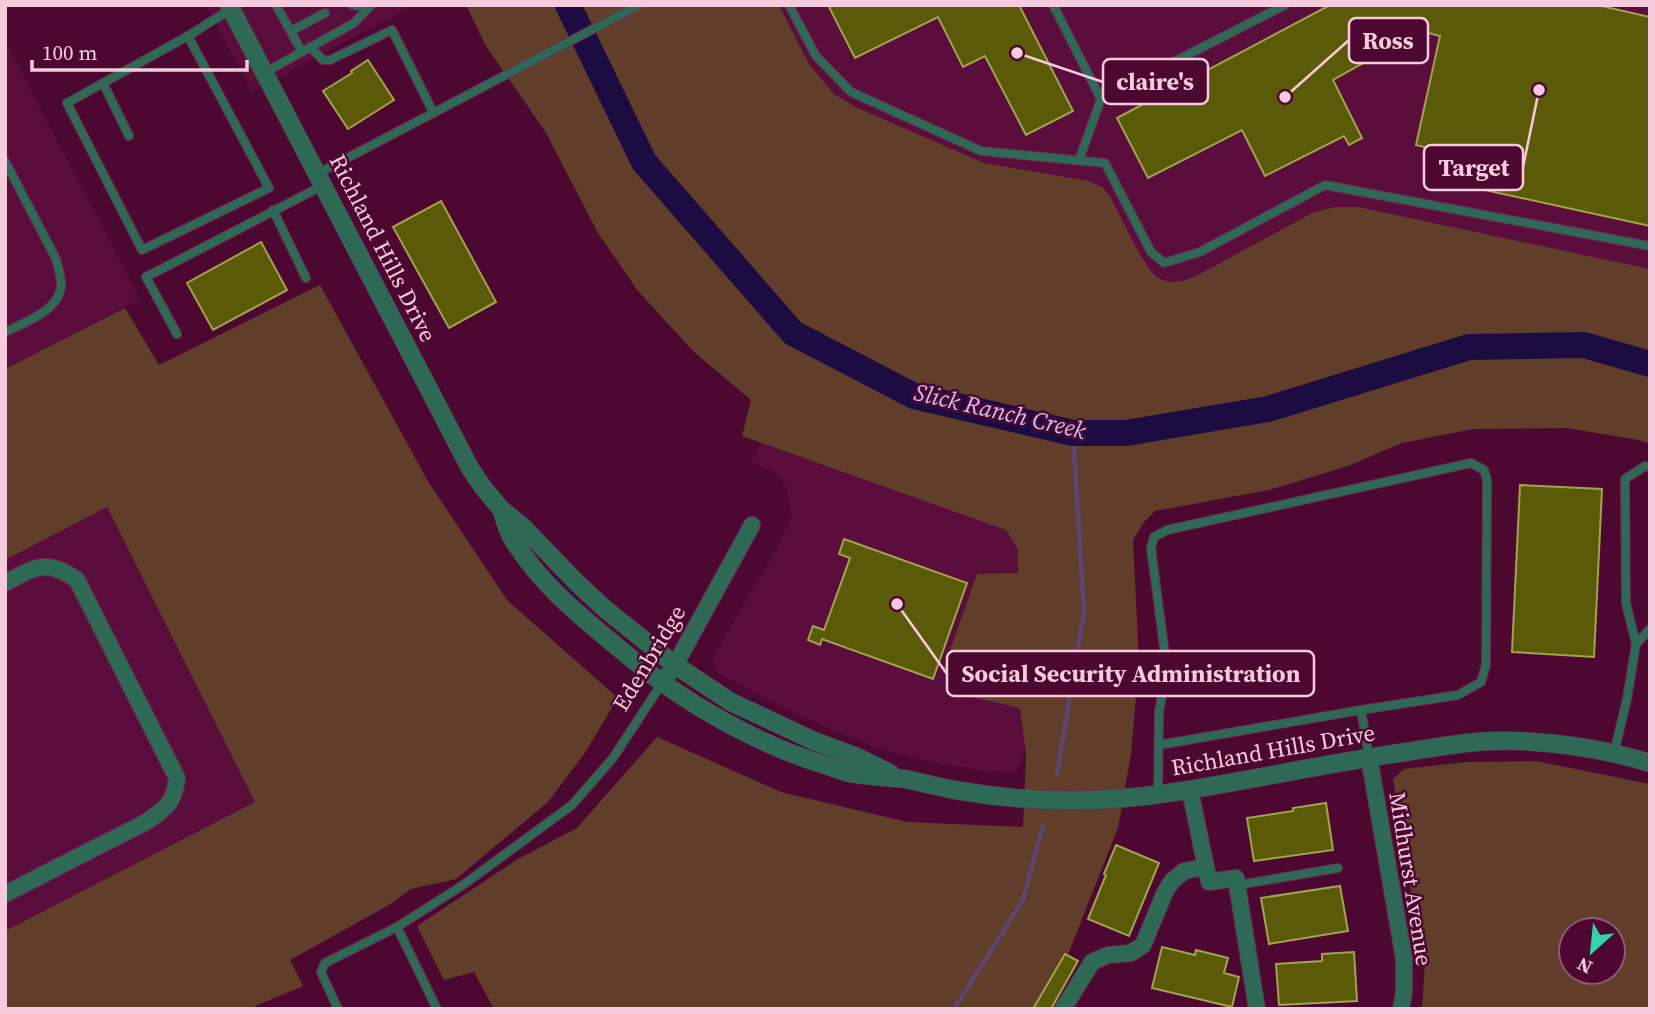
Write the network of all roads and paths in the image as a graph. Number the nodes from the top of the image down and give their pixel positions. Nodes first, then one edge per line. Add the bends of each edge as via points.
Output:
1 (276, 5) edge
2 (352, 5) edge
3 (639, 5) edge
4 (789, 5) edge
5 (1053, 5) edge
6 (1285, 5) edge
7 (370, 6) edge
8 (230, 7) edge
9 (325, 13) dead end
10 (290, 31) junction
11 (188, 36) junction
12 (306, 49) junction
13 (264, 73) junction
14 (103, 83) junction
15 (1101, 99) junction
16 (433, 112) junction
17 (129, 136) dead end
18 (1079, 160) junction
19 (5, 161) edge
20 (320, 180) junction
21 (274, 210) junction
22 (1650, 246) edge
23 (306, 278) dead end
24 (5, 332) edge
25 (177, 334) dead end
26 (1650, 467) edge
27 (501, 509) junction
28 (752, 525) dead end
29 (5, 583) edge
30 (1650, 628) edge
31 (1636, 644) junction
32 (674, 665) junction
33 (662, 683) junction
34 (1361, 710) junction
35 (1158, 745) junction
36 (1614, 753) junction
37 (1369, 757) junction
38 (1650, 763) edge
39 (903, 779) junction
40 (1191, 790) junction
41 (1158, 794) junction
42 (1206, 867) junction
43 (1338, 868) dead end
44 (1238, 885) junction
45 (5, 894) edge
46 (397, 927) junction
47 (338, 1009) edge
48 (437, 1009) edge
49 (1063, 1009) edge
50 (1257, 1009) edge
51 (1401, 1009) edge

1 - 10 lane
2 - 7 lane
3 - 16 lane
4 - 18 lane via 816,56 851,92 981,151
5 - 15 lane
6 - 15 lane
7 - 12 lane via 354,23
8 - 11 lane
8 - 13 street, Richland Hills Drive
9 - 10 lane
10 - 12 lane
11 - 14 lane
11 - 14 lane via 268,188 142,250 67,103
12 - 13 lane
12 - 16 lane via 331,60 392,30
13 - 20 street, Richland Hills Drive
14 - 17 lane
15 - 18 lane
16 - 20 lane
18 - 22 lane via 1105,163 1151,252 1164,263 1199,252 1325,185
19 - 24 lane via 56,259 61,289 44,312
20 - 21 lane
20 - 27 street, Richland Hills Drive via 470,468
21 - 23 lane
21 - 25 lane via 146,277
26 - 31 lane via 1625,478 1626,603
27 - 32 street, Richland Hills Drive via 605,609
27 - 33 street, Richland Hills Drive via 510,536 544,580 590,626
28 - 32 street, Edenbridge
29 - 45 street via 44,566 64,570 77,580 177,778 175,794 166,808 146,822
30 - 31 lane
31 - 36 lane
32 - 33 street, Edenbridge
32 - 39 street, Richland Hills Drive via 731,702
33 - 39 street, Richland Hills Drive via 732,725 808,760 853,774
33 - 46 lane, Edenbridge via 612,758 572,805
34 - 35 lane
34 - 35 lane via 1458,695 1481,682 1486,665 1487,480 1483,470 1471,463 1167,530 1154,537 1151,548 1167,670
34 - 37 lane
35 - 41 lane
36 - 37 street, Richland Hills Drive via 1517,741
36 - 38 street, Richland Hills Drive
37 - 40 street, Richland Hills Drive
37 - 51 street, Midhurst Avenue via 1404,959
39 - 41 street, Richland Hills Drive via 1013,798 1111,800
40 - 41 street, Richland Hills Drive
40 - 42 street
42 - 44 street via 1209,882 1236,878
42 - 49 street via 1184,871 1172,881 1143,945 1131,953 1092,962
43 - 44 lane
44 - 50 street
46 - 47 lane, Edenbridge via 325,963 321,972
46 - 48 lane

